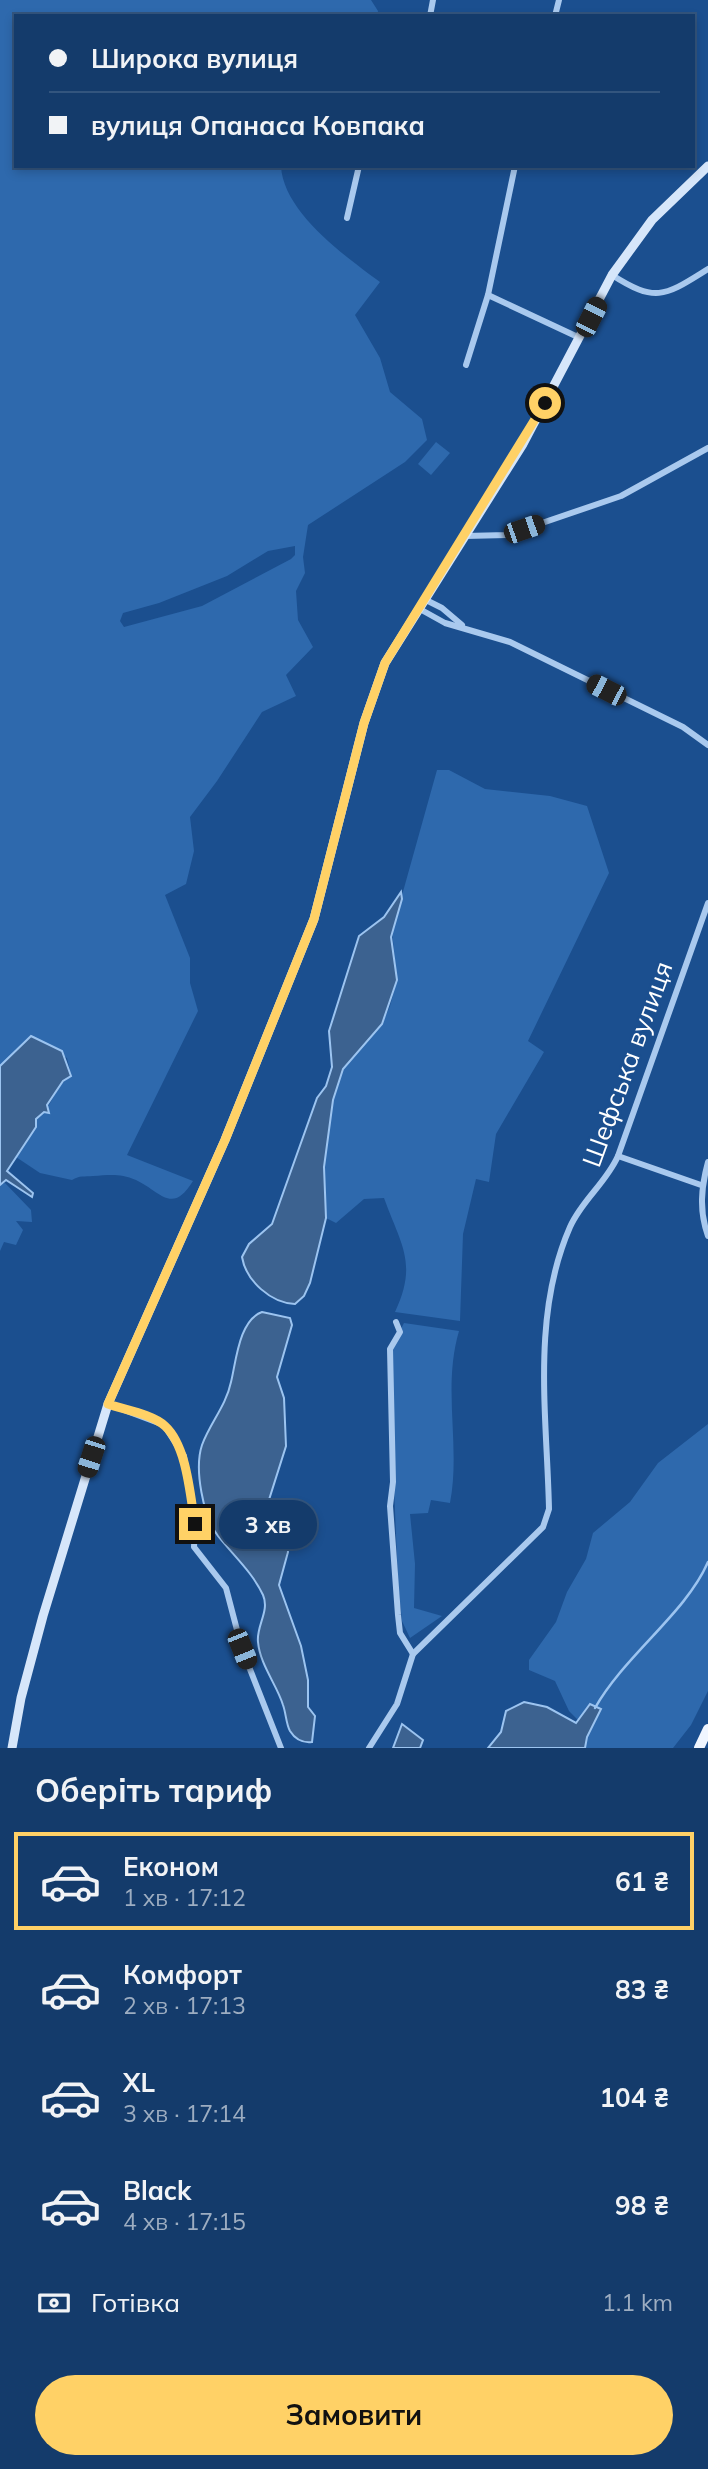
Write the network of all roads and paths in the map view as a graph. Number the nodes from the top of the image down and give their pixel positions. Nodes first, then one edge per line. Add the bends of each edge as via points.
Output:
1 (708, 166) edge
2 (359, 168) edge
3 (515, 168) edge
4 (347, 218) dead end
5 (708, 269) edge
6 (612, 275) junction
7 (488, 296) junction
8 (580, 338) junction
9 (466, 365) dead end
10 (708, 448) edge
11 (465, 536) junction
12 (424, 599) junction
13 (418, 608) junction
14 (463, 626) junction
15 (707, 743) edge
16 (708, 903) edge
17 (618, 1156) junction
18 (708, 1163) edge
19 (701, 1185) junction
20 (708, 1236) edge
21 (396, 1322) dead end
22 (108, 1404) junction
23 (413, 1654) junction
24 (708, 1729) edge
25 (12, 1743) edge
26 (20, 1748) edge
27 (281, 1748) edge
28 (369, 1748) edge
29 (699, 1748) edge

1 - 6 main road via 652,220
2 - 4 street
3 - 7 street
5 - 6 street via 668,294 656,295 643,293
6 - 8 main road
7 - 8 street
7 - 9 street
8 - 11 main road via 523,444
10 - 11 street via 621,496 507,535
11 - 12 main road
12 - 13 main road
12 - 14 street
13 - 14 street via 430,618
13 - 22 main road via 375,688 314,919 220,1152
14 - 15 street via 510,642
16 - 17 street, Шефська вулиця
17 - 19 street
17 - 23 street, Шефська вулиця via 609,1177 577,1213 552,1286 543,1339 547,1518
18 - 19 street
19 - 20 street via 702,1220
21 - 23 street via 400,1332 390,1349 390,1506 400,1633
22 - 25 main road via 43,1616
22 - 27 street via 164,1425 184,1456 195,1524 194,1547 226,1588 242,1649
23 - 28 street, Шефська вулиця via 397,1704
24 - 29 main road
25 - 26 street

